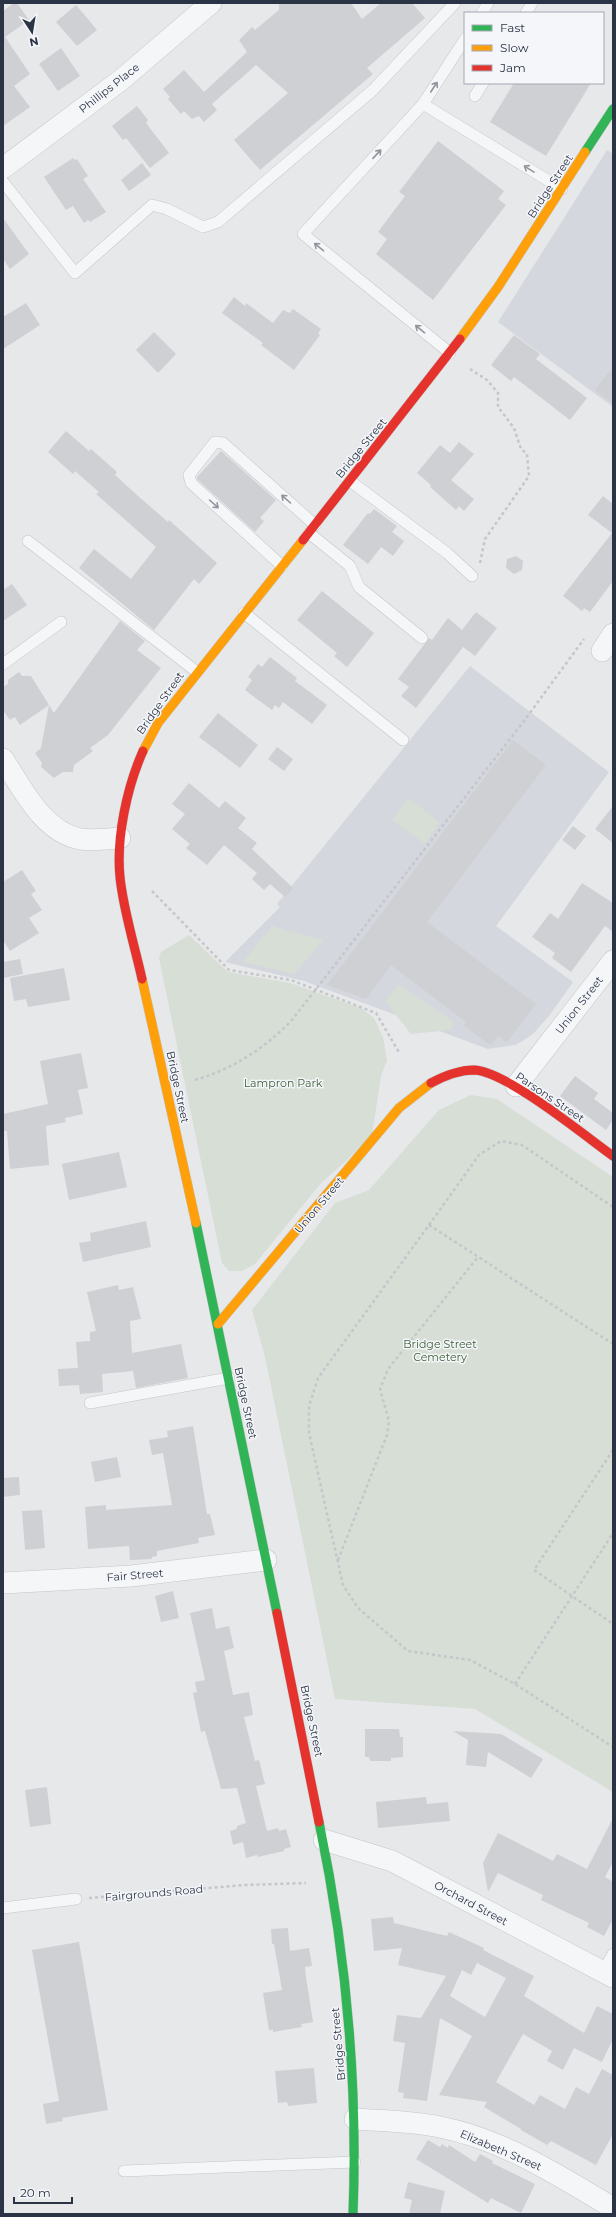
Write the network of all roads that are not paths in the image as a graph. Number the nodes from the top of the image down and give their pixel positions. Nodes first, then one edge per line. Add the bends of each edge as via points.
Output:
1 (211, 3) edge
2 (455, 3) edge
3 (488, 3) edge
4 (532, 3) edge
5 (483, 12) edge
6 (527, 12) edge
7 (464, 41) edge
8 (482, 84) edge
9 (475, 96) dead end
10 (423, 104) junction
11 (613, 109) edge
12 (3, 168) edge
13 (3, 182) edge
14 (562, 189) junction
15 (450, 353) junction
16 (350, 481) junction
17 (312, 529) junction
18 (28, 541) dead end
19 (282, 566) junction
20 (472, 576) road end
21 (244, 613) junction
22 (61, 622) dead end
23 (613, 634) edge
24 (422, 638) dead end
25 (602, 651) dead end
26 (3, 664) edge
27 (197, 672) junction
28 (403, 740) dead end
29 (3, 759) edge
30 (120, 838) junction
31 (613, 961) edge
32 (516, 1086) junction
33 (423, 1088) joint
34 (613, 1156) edge
35 (218, 1324) junction
36 (229, 1378) junction
37 (90, 1403) dead end
38 (266, 1560) junction
39 (3, 1583) edge
40 (324, 1840) junction
41 (76, 1899) road end
42 (3, 1908) edge
43 (613, 1954) edge
44 (608, 1974) edge
45 (355, 2119) junction
46 (355, 2162) junction
47 (124, 2171) dead end
48 (613, 2208) edge
49 (354, 2214) edge

1 - 12 street, Phillips Place via 121,80
2 - 13 lane via 373,90 218,222 203,227 167,209 152,205 75,273
3 - 5 lane
4 - 6 lane
10 -> 7 lane
8 - 9 lane
14 -> 10 lane
15 -> 10 lane via 303,234
11 - 14 main road, Bridge Street
14 - 15 main road, Bridge Street via 498,287
15 - 16 main road, Bridge Street
16 - 17 main road, Bridge Street
16 - 20 lane via 447,553
17 - 19 main road, Bridge Street
17 -> 19 lane via 223,443 215,442 189,475 191,483
17 - 24 lane via 350,566 359,587
18 - 27 lane
19 - 21 main road, Bridge Street
21 - 27 main road, Bridge Street
21 - 28 lane
22 - 26 lane
23 - 25 street
27 - 30 main road, Bridge Street via 158,723 143,750 128,792
29 - 30 street via 40,813 60,830 79,838
30 - 35 main road, Bridge Street via 121,884
31 - 32 street, Union Street
32 - 33 main road, Parsons Street via 475,1070 445,1075
32 - 34 main road, Parsons Street
33 - 35 main road, Union Street via 399,1108
35 - 36 main road, Bridge Street
36 - 37 lane
36 - 38 main road, Bridge Street
38 - 39 street, Fair Street via 131,1576
38 - 40 main road, Bridge Street
40 - 44 street, Orchard Street via 392,1861
40 - 45 main road, Bridge Street via 341,1954
41 - 42 lane
43 - 44 lane
45 - 46 main road, Bridge Street
45 - 48 street, Elizabeth Street via 413,2122 467,2134 543,2167
46 - 47 lane
46 - 49 main road, Bridge Street

